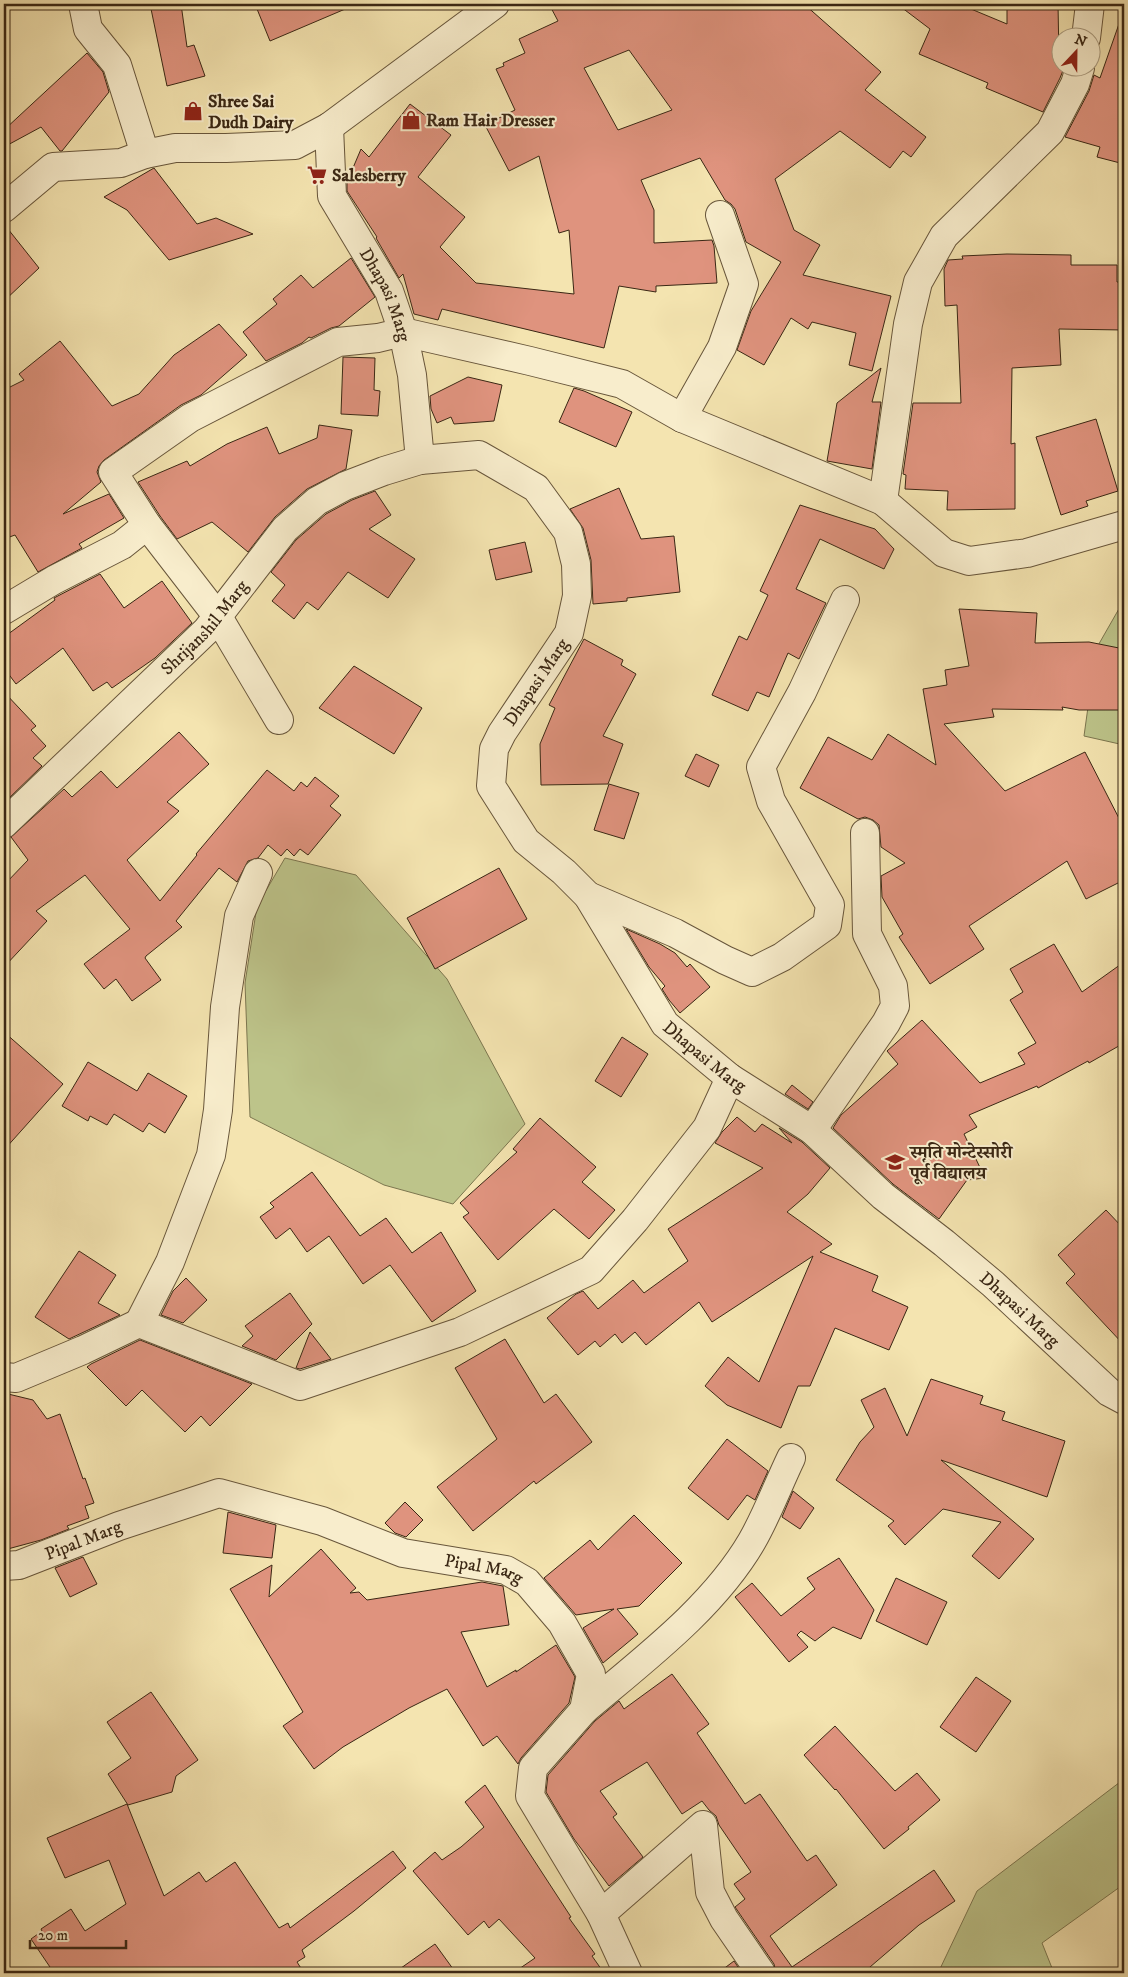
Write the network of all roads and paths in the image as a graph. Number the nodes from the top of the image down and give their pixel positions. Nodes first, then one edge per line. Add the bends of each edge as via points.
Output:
1 (83, 4) edge
2 (494, 4) edge
3 (1090, 4) edge
4 (1087, 28) edge
5 (1077, 78) edge
6 (329, 127) junction
7 (144, 154) junction
8 (4, 208) edge
9 (720, 215) dead end
10 (403, 332) junction
11 (682, 418) junction
12 (420, 460) junction
13 (883, 500) junction
14 (147, 525) junction
15 (1124, 525) edge
16 (845, 600) dead end
17 (4, 610) edge
18 (218, 617) junction
19 (279, 720) dead end
20 (4, 824) edge
21 (864, 832) dead end
22 (258, 873) dead end
23 (588, 896) junction
24 (730, 1078) junction
25 (812, 1130) junction
26 (139, 1323) junction
27 (4, 1377) edge
28 (1124, 1400) edge
29 (791, 1458) dead end
30 (4, 1566) edge
31 (584, 1710) junction
32 (601, 1914) junction
33 (628, 1973) edge
34 (761, 1973) edge

1 - 7 street via 88,29 117,65
2 - 6 street
3 - 4 street
5 - 13 street via 1050,132 944,236 918,282 908,324
6 - 7 street via 295,145 175,148
6 - 10 street, Dhapasi Marg via 332,196 389,291
7 - 8 street via 121,163 53,167
9 - 11 street via 744,284 722,347
10 - 11 street via 622,384
10 - 12 street, Dhapasi Marg via 412,375
10 - 14 street via 338,342 190,418 114,472
11 - 13 street
12 - 18 street, Shrijanshil Marg via 345,486 318,501 285,529
12 - 23 street, Dhapasi Marg via 478,455 536,488 568,532 576,564 577,596 569,633 502,732 494,749 491,786 526,841
13 - 15 street via 944,554 969,561 1027,553
14 - 17 street via 122,545
14 - 18 street
16 - 23 street via 802,692 761,767 771,801 830,905 827,925 782,957 752,972 675,933
18 - 19 street
18 - 20 street, Shrijanshil Marg via 170,667
21 - 25 street via 867,934 893,986 895,1006
22 - 26 street via 239,916 225,1007 218,1110 211,1155 170,1262
23 - 24 street, Dhapasi Marg via 664,1024
24 - 25 street, Dhapasi Marg
24 - 26 street via 707,1128 591,1270 460,1332 300,1386
25 - 28 street, Dhapasi Marg via 883,1196 993,1284 1109,1392
26 - 27 street via 16,1378
29 - 31 street via 752,1541 712,1596
30 - 31 street, Pipal Marg via 20,1565 119,1526 219,1494 322,1521 403,1553 506,1570 528,1582 562,1623 591,1674
31 - 32 street via 533,1768 530,1796
32 - 33 street
32 - 34 street via 703,1826 710,1892 724,1919

